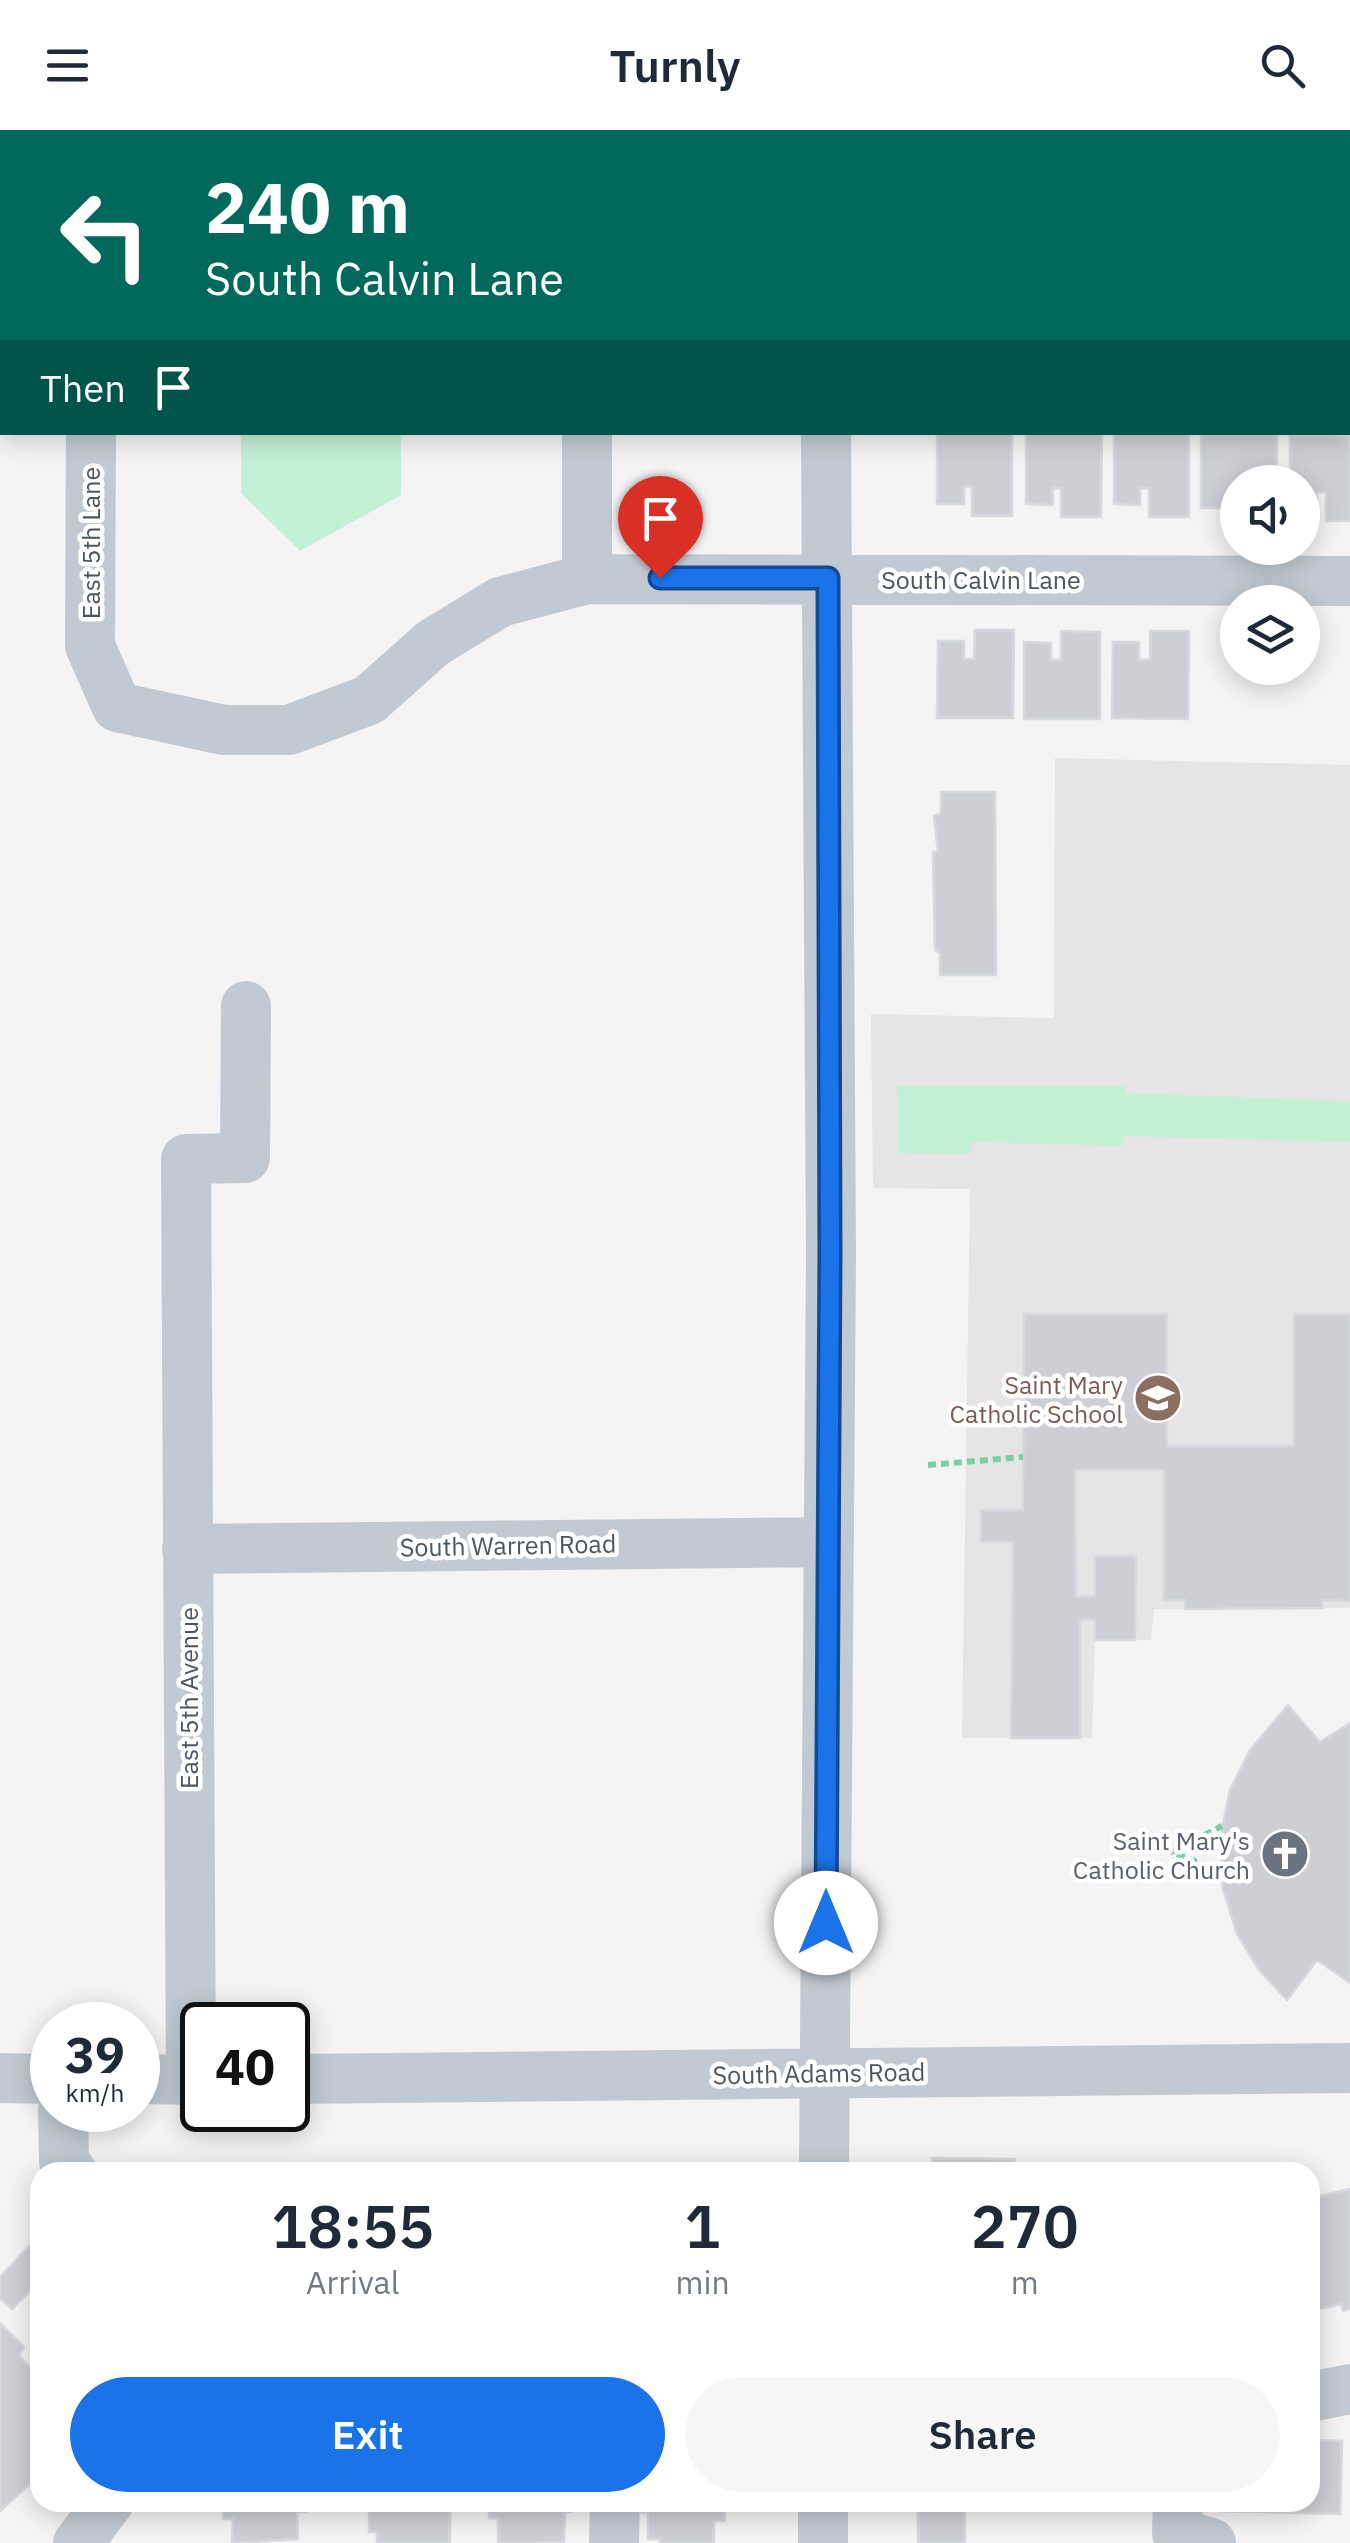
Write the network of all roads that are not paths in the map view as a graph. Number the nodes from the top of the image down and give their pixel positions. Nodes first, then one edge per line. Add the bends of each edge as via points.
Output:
1 (90, 435) edge
2 (587, 435) edge
3 (826, 435) edge
4 (587, 578) junction
5 (828, 578) junction
6 (1350, 581) edge
7 (117, 708) joint
8 (246, 1006) dead end
9 (829, 1542) junction
10 (187, 1548) junction
11 (195, 2002) edge
12 (1350, 2068) edge
13 (824, 2073) junction
14 (0, 2078) edge
15 (30, 2079) edge
16 (310, 2079) edge
17 (63, 2132) edge
18 (65, 2162) edge
19 (824, 2162) edge
20 (1350, 2389) edge
21 (1320, 2394) edge
22 (101, 2512) edge
23 (615, 2512) edge
24 (824, 2512) edge
25 (1178, 2512) edge
26 (78, 2543) edge
27 (614, 2543) edge
28 (823, 2543) edge
29 (1212, 2543) edge

1 - 7 street, East 5th Lane via 90,646
2 - 4 street
3 - 5 street
4 - 5 street, South Calvin Lane
4 - 7 street, South Calvin Lane via 500,602 434,644 369,700 289,730 224,730
5 - 6 street, South Calvin Lane
5 - 9 street
8 - 10 street, East 5th Avenue via 244,1158 186,1158
9 - 10 street, South Warren Road
9 - 13 street
10 - 11 street, East 5th Avenue
12 - 13 street, South Adams Road
13 - 16 street, South Adams Road
13 - 19 street
14 - 15 street
17 - 18 street
20 - 21 street
22 - 26 street
23 - 27 street
24 - 28 street
25 - 29 street via 1177,2533

